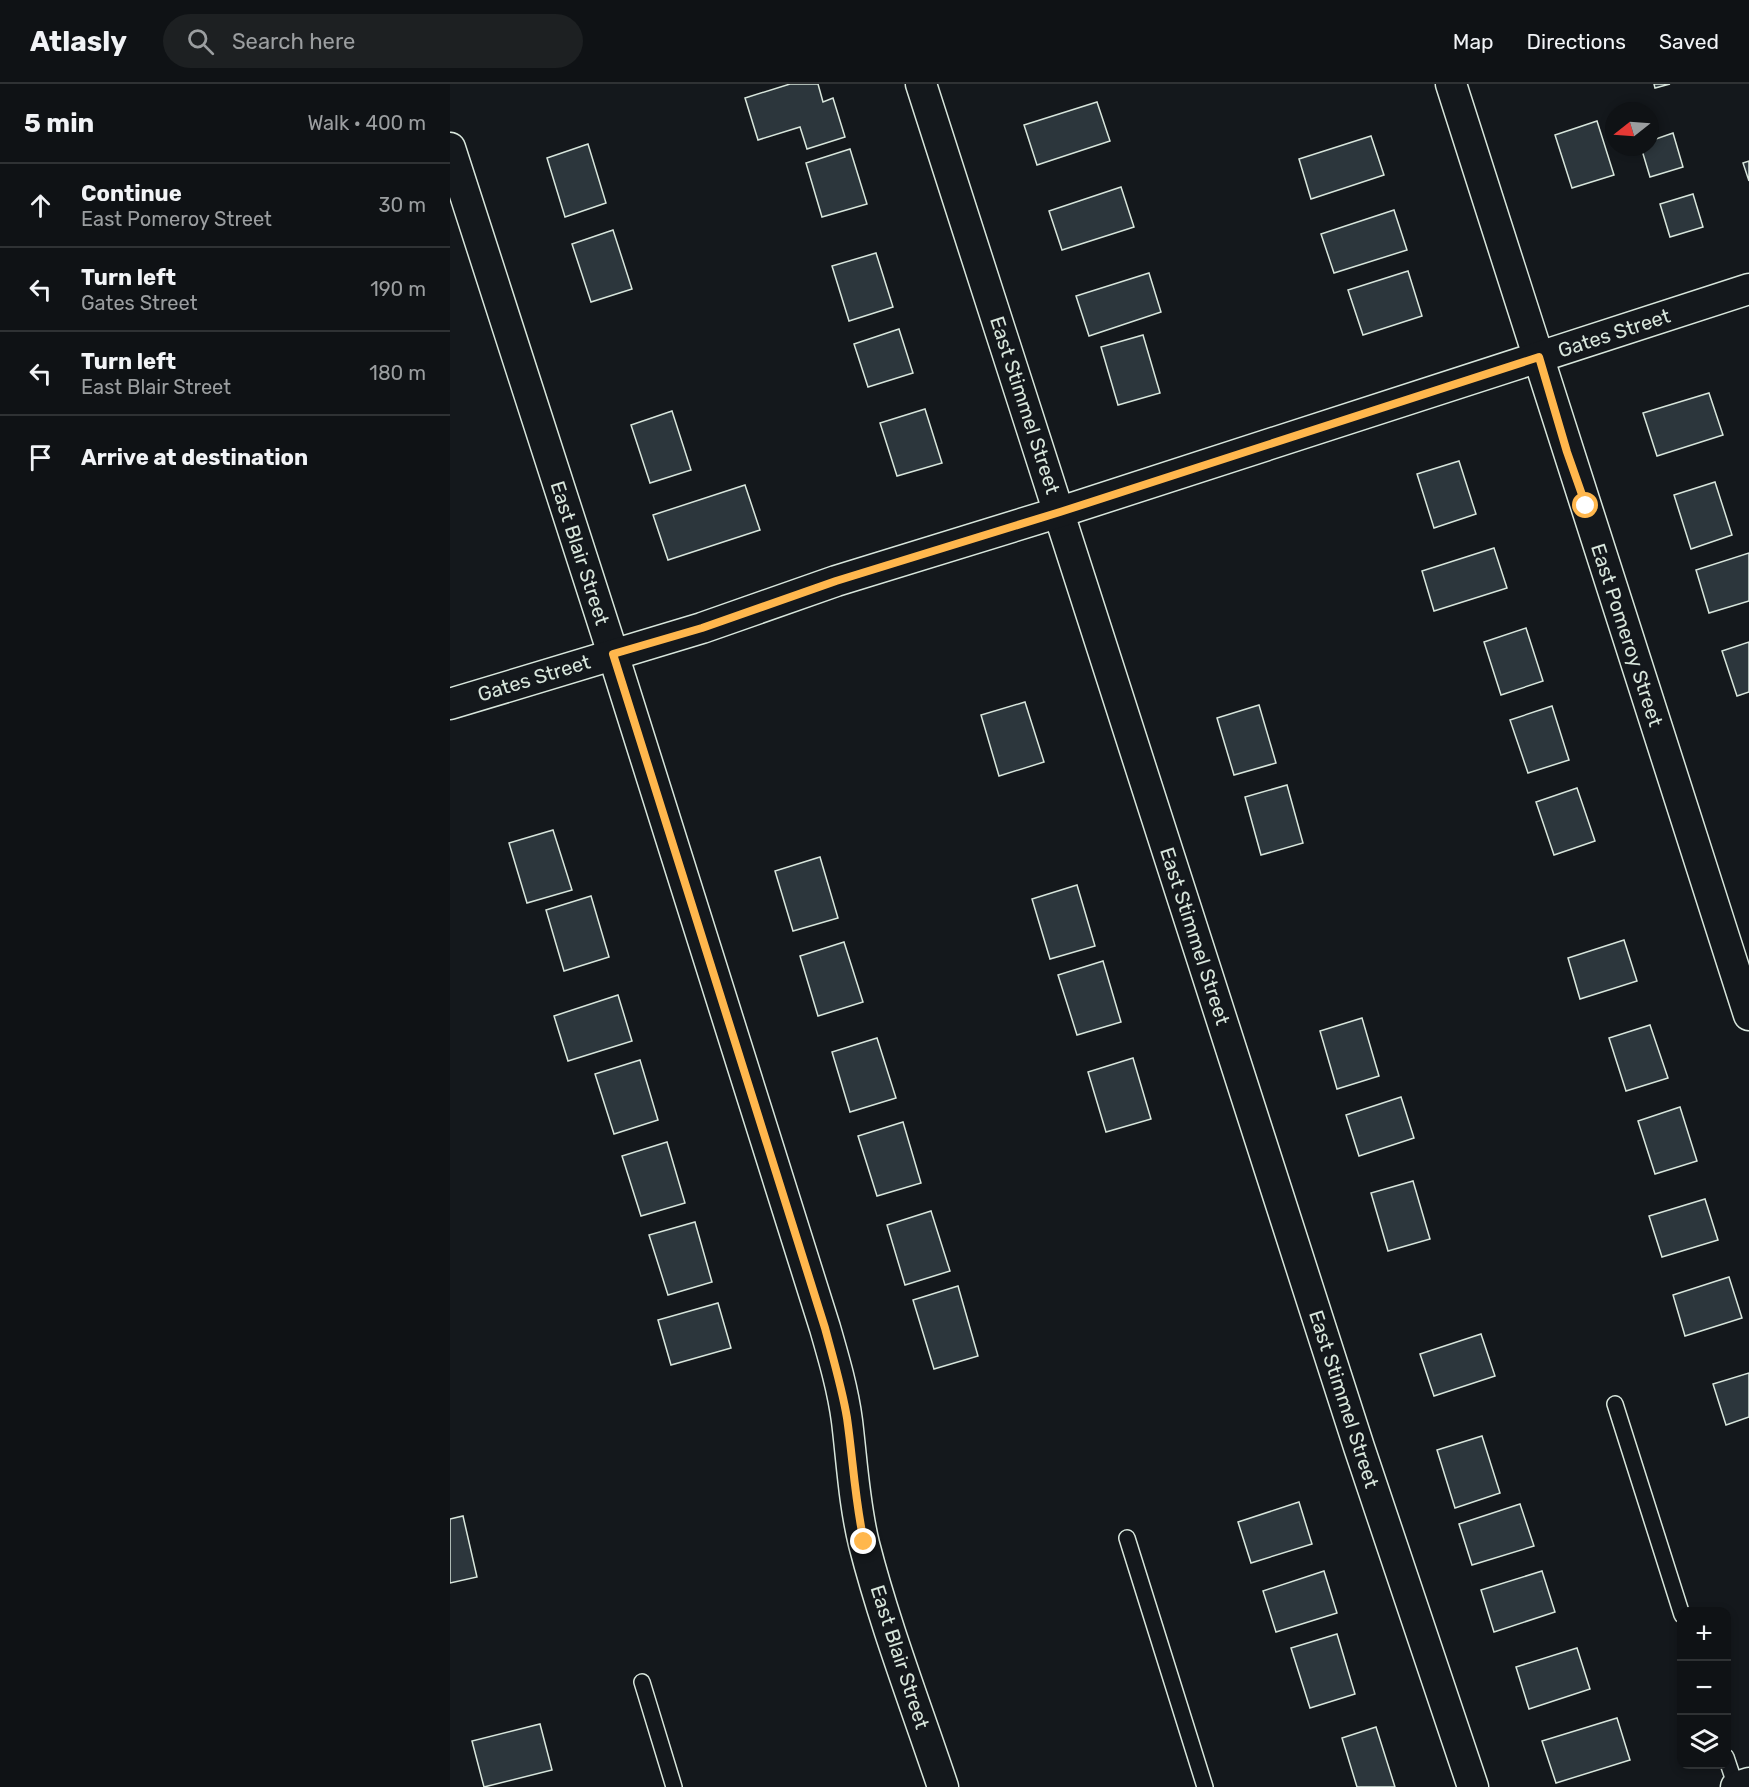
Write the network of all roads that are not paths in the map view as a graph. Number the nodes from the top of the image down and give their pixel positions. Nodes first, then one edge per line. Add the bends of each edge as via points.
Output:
1 (921, 84) edge
2 (1450, 84) edge
3 (450, 148) edge
4 (1749, 289) edge
5 (1539, 357) junction
6 (1060, 512) junction
7 (613, 654) junction
8 (450, 704) edge
9 (1749, 1015) edge
10 (1615, 1404) dead end
11 (1127, 1538) dead end
12 (1679, 1607) edge
13 (642, 1682) dead end
14 (1730, 1769) edge
15 (1749, 1783) edge
16 (674, 1787) edge
17 (943, 1787) edge
18 (1205, 1787) edge
19 (1473, 1787) edge
20 (1736, 1787) edge

1 - 6 street, East Stimmel Street
2 - 5 street, East Pomeroy Street
3 - 7 street, East Blair Street
4 - 5 street, Gates Street
5 - 6 street, Gates Street
5 - 9 street, East Pomeroy Street
6 - 7 street, Gates Street
6 - 19 street, East Stimmel Street via 1359,1447
7 - 8 street, Gates Street
7 - 17 street, East Blair Street via 825,1328 847,1419 864,1542
10 - 12 lane
11 - 18 lane
13 - 16 lane
14 - 20 lane
15 - 20 street

